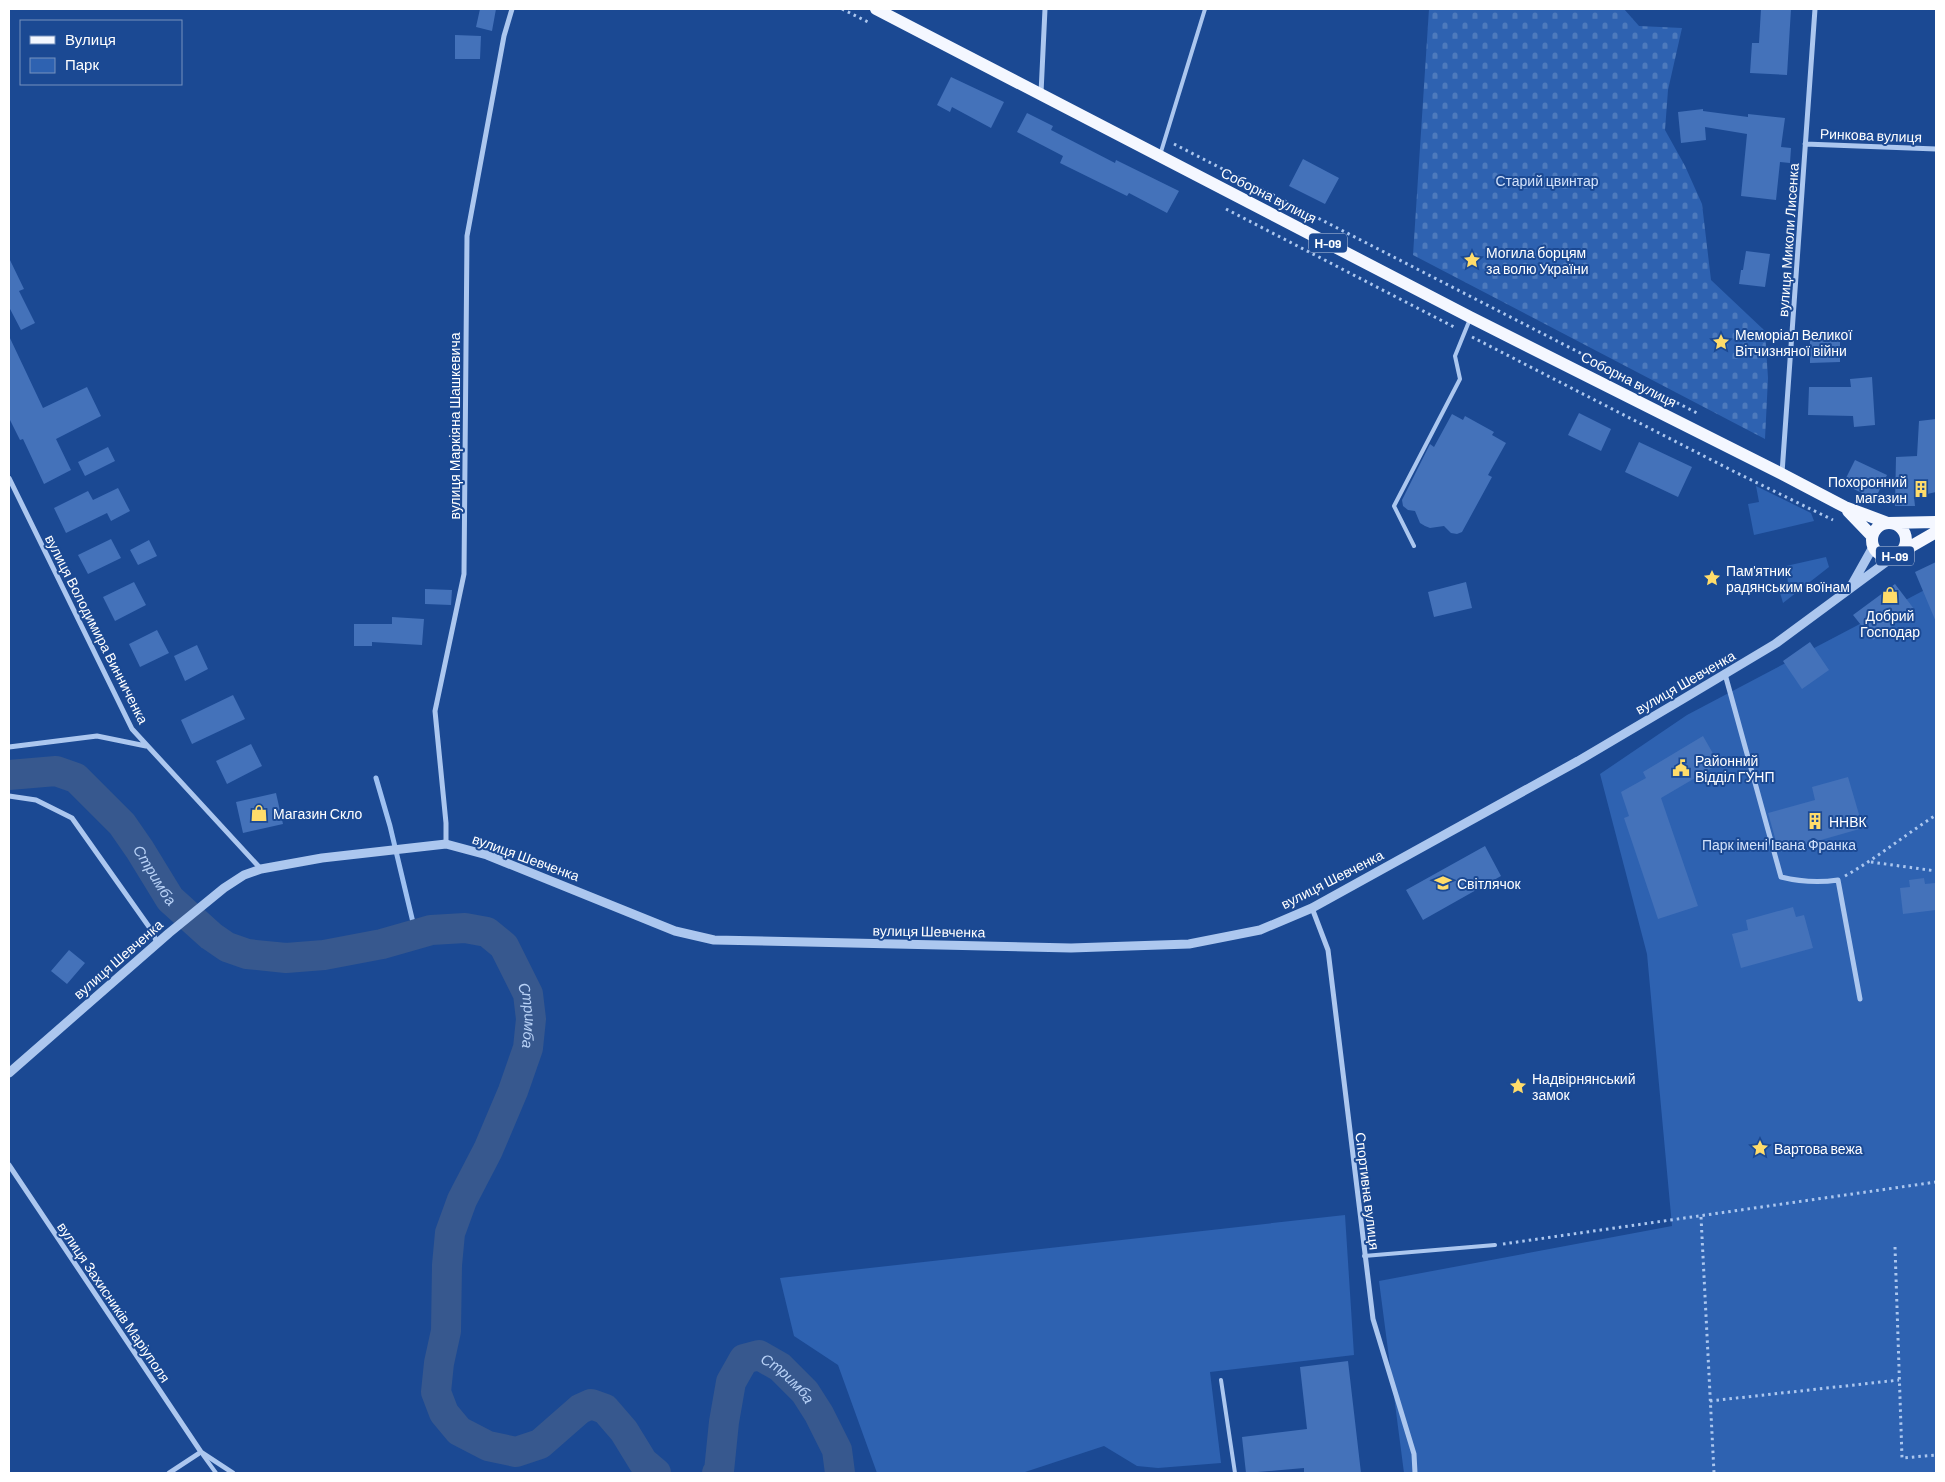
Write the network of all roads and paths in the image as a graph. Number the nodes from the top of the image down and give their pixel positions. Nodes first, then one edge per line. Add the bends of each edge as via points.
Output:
1 (512, 9) edge
2 (876, 9) edge
3 (1045, 9) edge
4 (1204, 9) edge
5 (1815, 9) edge
6 (1041, 93) junction
7 (1164, 140) junction
8 (1805, 144) junction
9 (1936, 149) edge
10 (1160, 155) junction
11 (1470, 317) junction
12 (1705, 417) dead end
13 (1782, 474) junction
14 (9, 478) edge
15 (1845, 507) junction
16 (1936, 522) edge
17 (1888, 523) junction
18 (1936, 532) edge
19 (1872, 542) junction
20 (1414, 546) dead end
21 (1898, 554) junction
22 (1848, 590) junction
23 (1725, 674) junction
24 (146, 746) junction
25 (9, 747) edge
26 (9, 796) edge
27 (1936, 815) edge
28 (446, 844) junction
29 (1870, 862) junction
30 (261, 869) junction
31 (1936, 871) edge
32 (1838, 880) junction
33 (1312, 908) junction
34 (157, 943) junction
35 (1860, 999) dead end
36 (9, 1073) edge
37 (9, 1165) edge
38 (1936, 1182) edge
39 (1701, 1216) junction
40 (1495, 1246) joint
41 (1895, 1246) dead end
42 (1364, 1256) junction
43 (1221, 1380) dead end
44 (1899, 1380) junction
45 (1710, 1401) junction
46 (201, 1452) junction
47 (1936, 1455) edge
48 (169, 1473) edge
49 (216, 1473) edge
50 (233, 1473) edge
51 (1235, 1473) edge
52 (1415, 1473) edge
53 (1714, 1473) edge

1 - 28 street, вулиця Маркіяна Шашкевича via 504,36 467,236 464,574 435,711
2 - 6 main road, Соборна вулиця / Н-09
3 - 6 street
4 - 7 lane
5 - 8 street, вулиця Миколи Лисенка
6 - 10 main road, Соборна вулиця / Н-09
7 - 10 lane
7 - 12 path
8 - 9 street, Ринкова вулиця
8 - 13 street, вулиця Миколи Лисенка
10 - 11 main road, Соборна вулиця / Н-09
11 - 13 main road, Соборна вулиця / Н-09
11 - 20 lane via 1455,356 1460,379 1394,506
13 - 15 main road, Н-09
14 - 24 street, вулиця Володимира Винниченка via 132,729
15 - 17 main road, Н-09
15 - 19 main road, Н-09
16 - 17 main road, Н-09
17 - 19 main road, Н-09 via 1878,527
17 - 21 main road, Н-09 via 1899,526 1906,535 1905,546
18 - 21 main road, Н-09
19 - 21 main road, Н-09 via 1883,557
19 - 22 street, вулиця Шевченка
21 - 22 street, вулиця Шевченка
22 - 23 street, вулиця Шевченка via 1775,644
23 - 32 street via 1781,877 1820,883
23 - 33 street, вулиця Шевченка
24 - 25 street via 97,736
24 - 30 street, вулиця Володимира Винниченка
26 - 34 street via 36,800 72,818 147,923
27 - 29 path
28 - 30 street, вулиця Шевченка via 322,858
28 - 33 street, вулиця Шевченка via 487,855 675,931 714,940 1071,948 1189,944 1260,930
29 - 31 path
29 - 32 path
30 - 34 street, вулиця Шевченка via 224,888
32 - 35 street
33 - 42 street, Спортивна вулиця via 1328,950
34 - 36 street, вулиця Шевченка
37 - 46 street, вулиця Захисників Маріуполя
38 - 39 path
39 - 40 path
39 - 45 path
40 - 42 lane
41 - 44 path
42 - 52 street, Спортивна вулиця via 1373,1318 1414,1454
43 - 51 lane
44 - 45 path
44 - 47 path via 1902,1458
45 - 53 path
46 - 48 street
46 - 49 lane
46 - 50 street, вулиця Захисників Маріуполя

